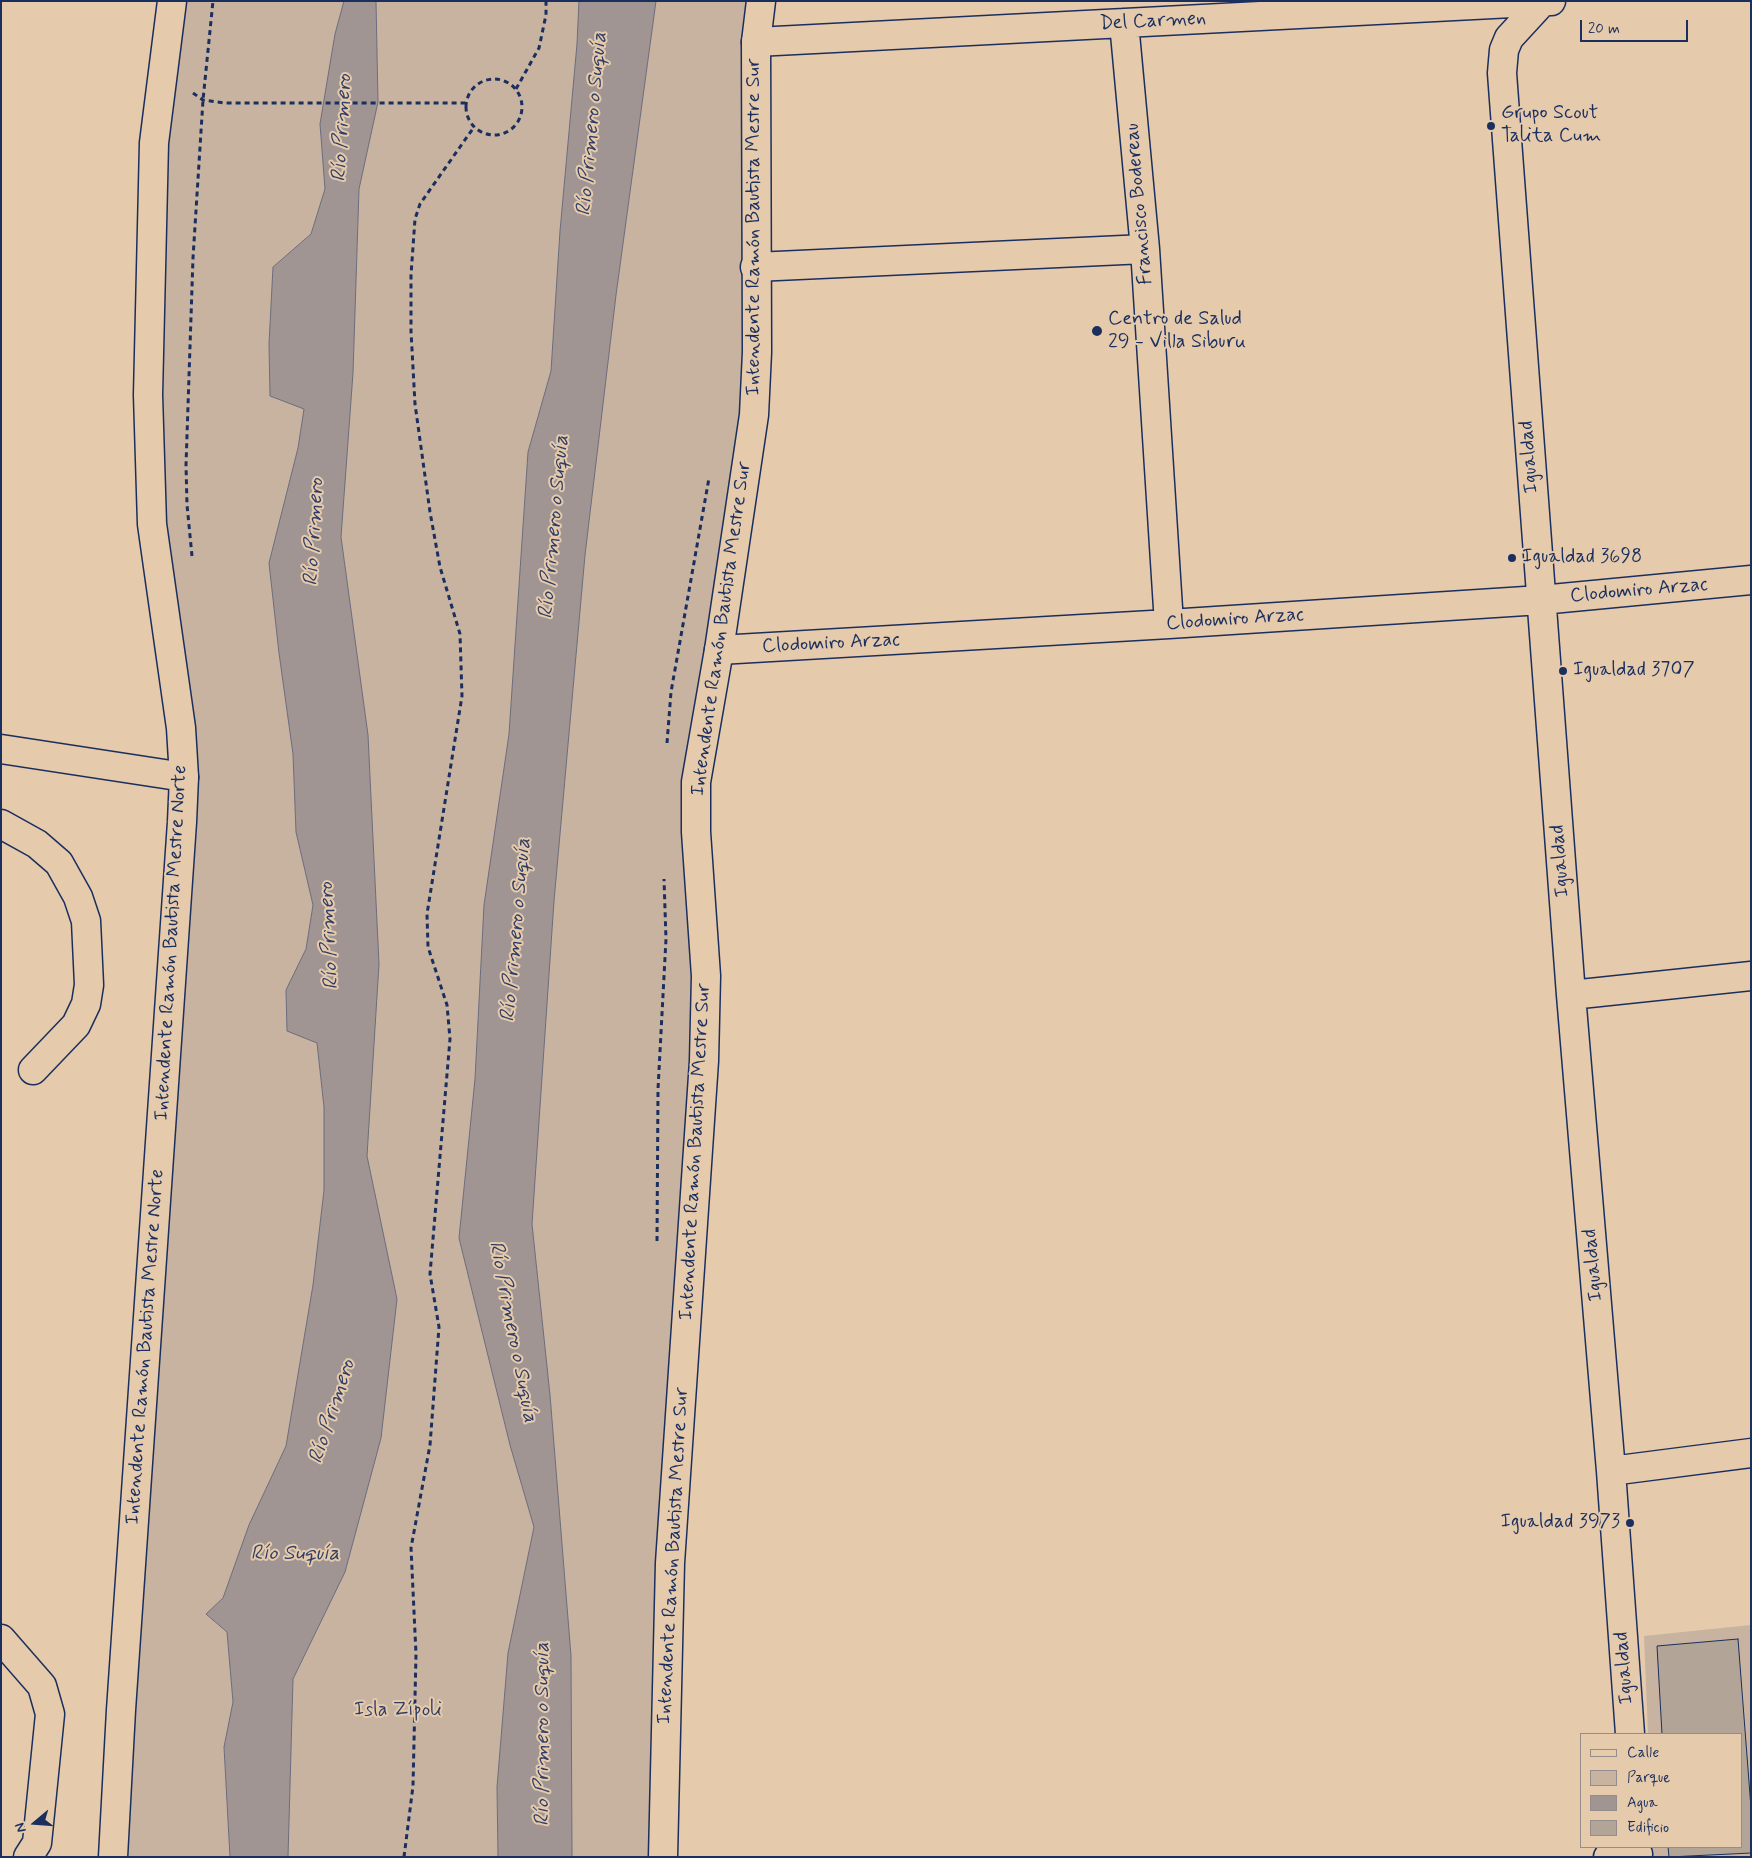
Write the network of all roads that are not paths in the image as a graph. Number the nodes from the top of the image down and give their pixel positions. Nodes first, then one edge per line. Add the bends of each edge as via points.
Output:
1 (172, 1) edge
2 (761, 1) edge
3 (1551, 1) edge
4 (1542, 2) edge
5 (1124, 23) junction
6 (756, 42) junction
7 (1145, 249) junction
8 (755, 267) junction
9 (1751, 580) edge
10 (1541, 600) junction
11 (1169, 624) junction
12 (719, 650) junction
13 (1, 749) edge
14 (184, 777) junction
15 (1, 824) edge
16 (1751, 976) edge
17 (1571, 996) junction
18 (33, 1070) dead end
19 (1751, 1453) edge
20 (1611, 1471) junction
21 (1, 1639) edge
22 (1630, 1733) edge
23 (1638, 1852) edge
24 (28, 1857) edge
25 (114, 1857) edge
26 (663, 1857) edge
27 (1608, 1857) edge

1 - 14 street, Intendente Ramón Bautista Mestre Norte via 154,143 148,395 152,524 181,728
2 - 6 street, Intendente Ramón Bautista Mestre Sur
3 - 4 street, Del Carmen
4 - 5 street, Del Carmen
4 - 10 street, Igualdad via 1510,38 1504,50 1502,73
5 - 6 street, Del Carmen
5 - 7 street, Francisco Bodereau
6 - 8 street, Intendente Ramón Bautista Mestre Sur
7 - 8 street
7 - 11 street, Francisco Bodereau
8 - 12 street, Intendente Ramón Bautista Mestre Sur via 754,416
9 - 10 street, Clodomiro Arzac
10 - 11 street, Clodomiro Arzac
10 - 17 street, Igualdad
11 - 12 street, Clodomiro Arzac
12 - 26 street, Intendente Ramón Bautista Mestre Sur via 696,782 696,832 706,976 704,1061 670,1563
13 - 14 street
14 - 25 street, Intendente Ramón Bautista Mestre Norte
15 - 18 street via 38,844 59,863 78,897 86,921 89,985 86,1004 76,1025
16 - 17 street
17 - 20 street, Igualdad
19 - 20 street
20 - 22 street, Igualdad
21 - 24 street via 42,1686 50,1714 37,1843
23 - 27 street

